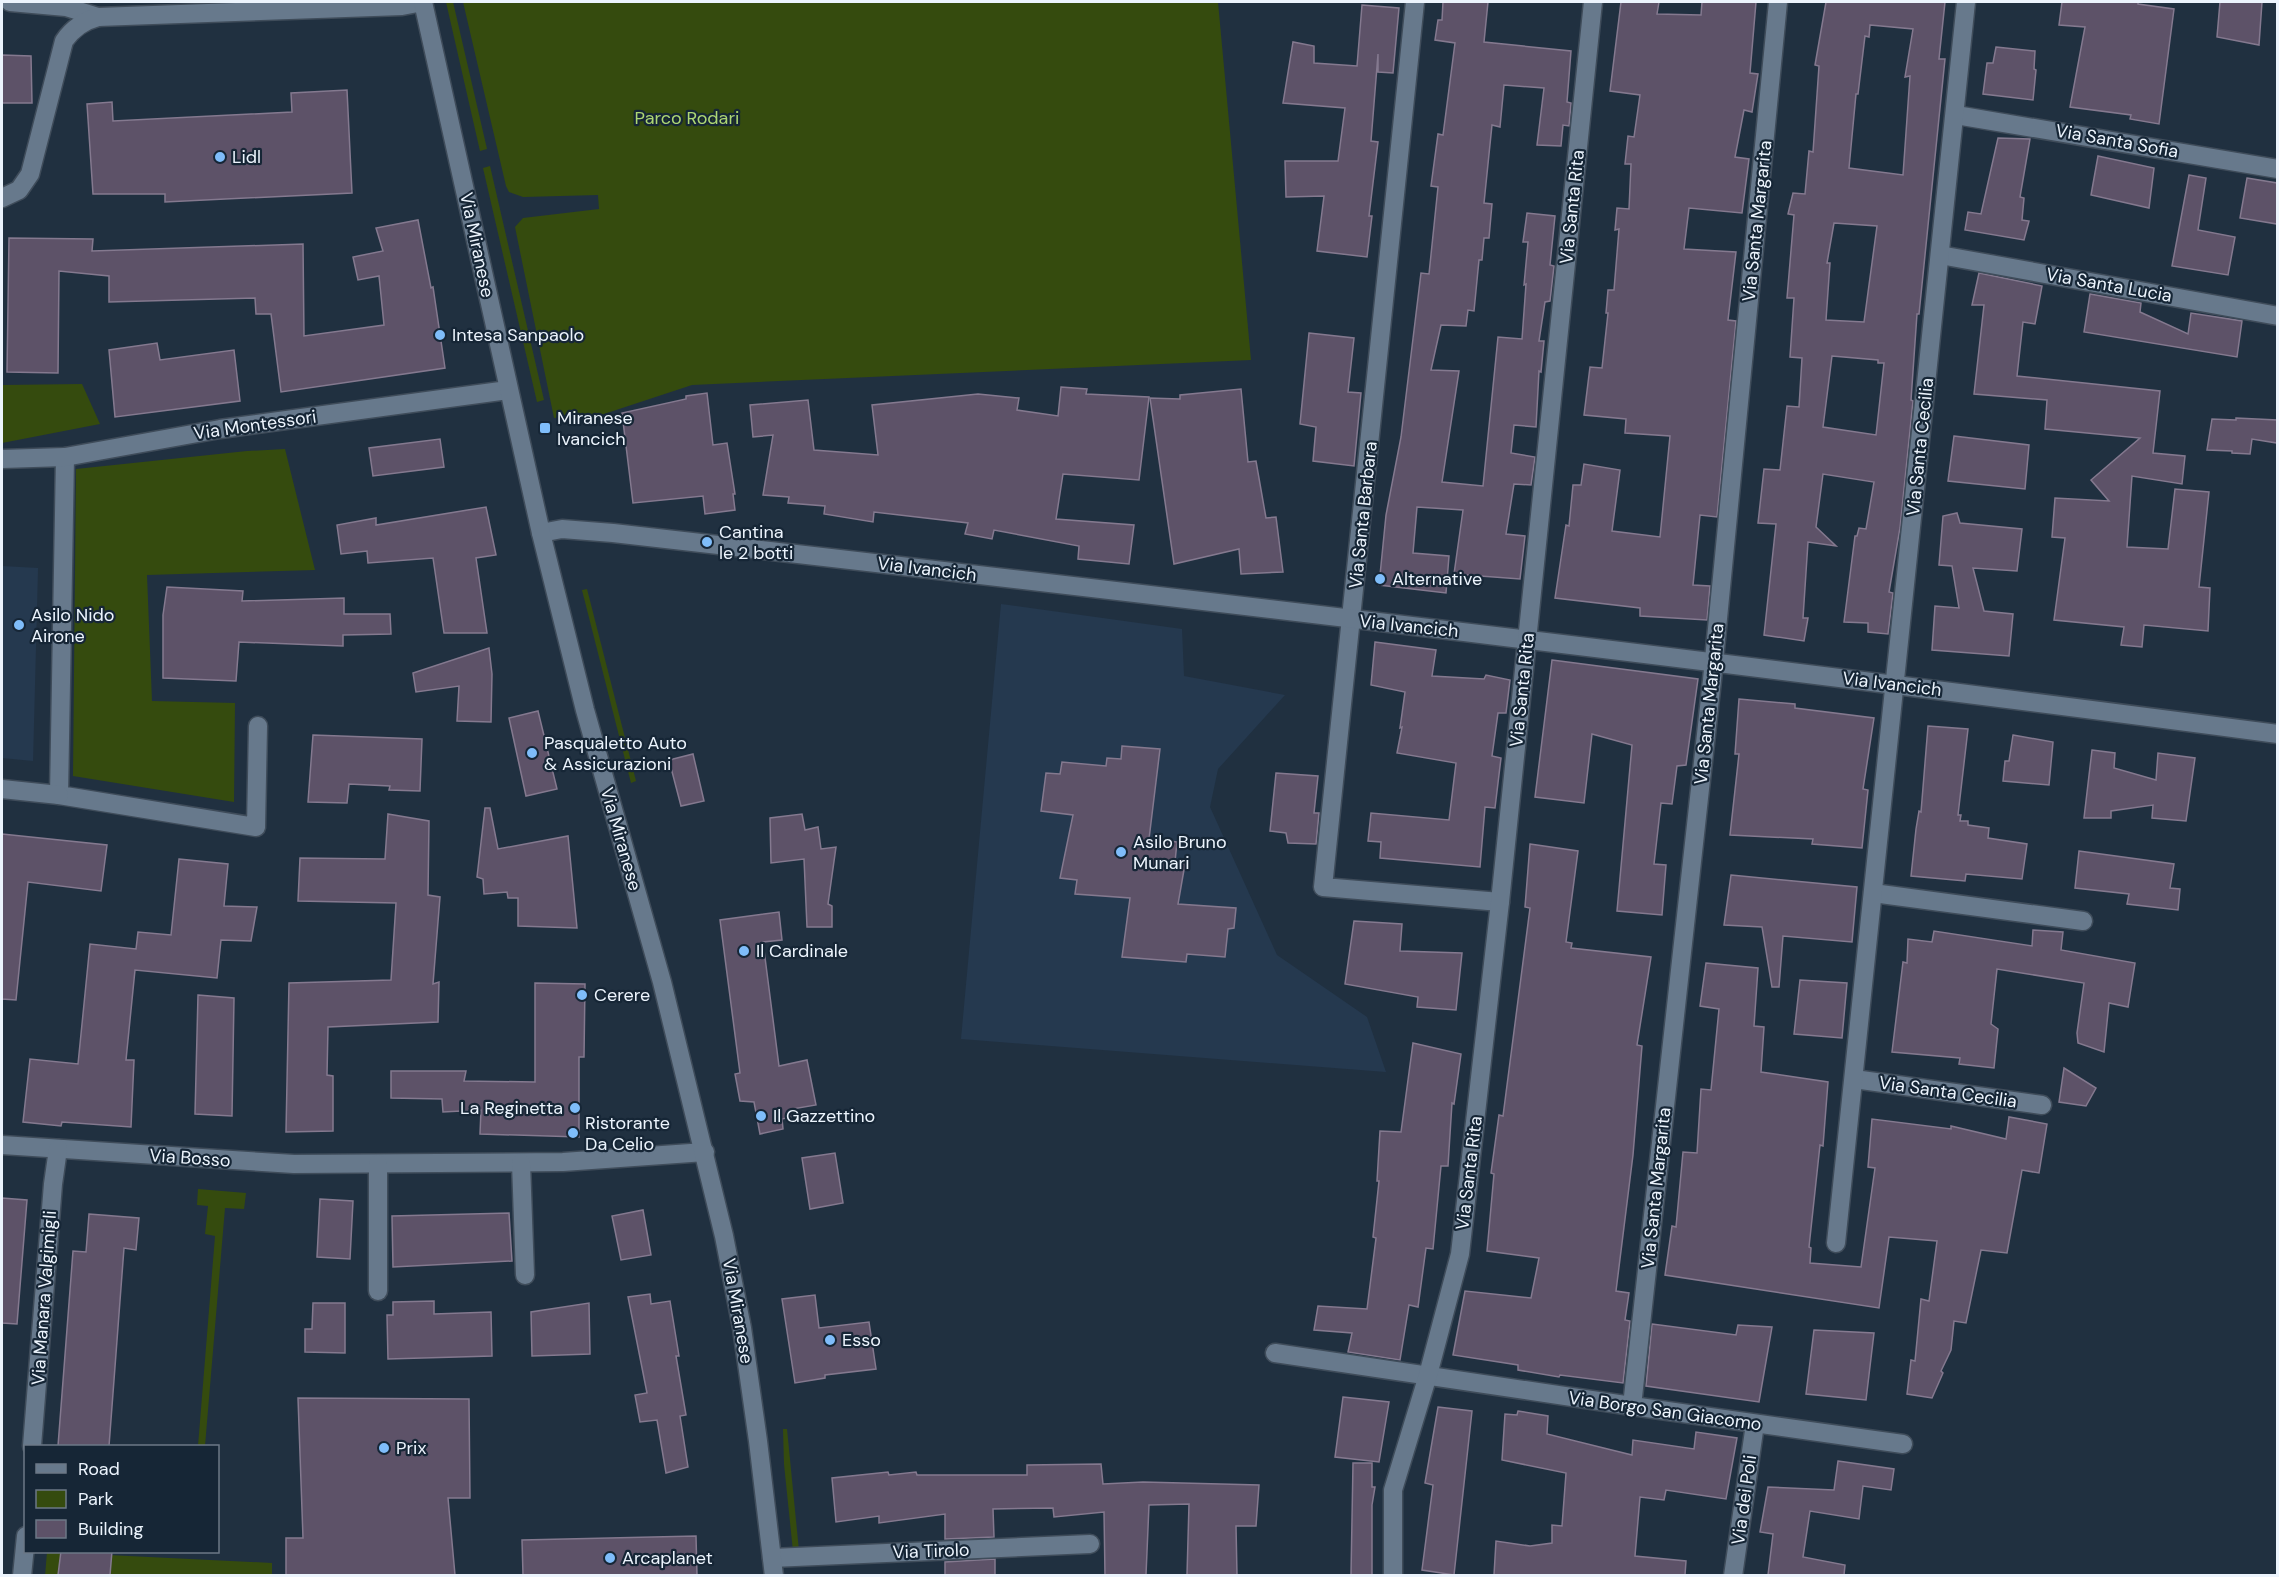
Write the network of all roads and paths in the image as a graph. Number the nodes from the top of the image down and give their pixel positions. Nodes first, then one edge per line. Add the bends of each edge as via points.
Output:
1 (9, 2) edge
2 (423, 2) edge
3 (1415, 2) edge
4 (1593, 2) edge
5 (1778, 2) edge
6 (1966, 2) edge
7 (98, 17) junction
8 (1956, 115) junction
9 (2277, 169) edge
10 (2, 198) edge
11 (1940, 255) junction
12 (2277, 316) edge
13 (508, 390) junction
14 (65, 457) junction
15 (2, 459) edge
16 (541, 533) junction
17 (1352, 620) junction
18 (1528, 639) junction
19 (1714, 662) junction
20 (1895, 684) junction
21 (258, 726) dead end
22 (2277, 734) edge
23 (2, 789) edge
24 (59, 795) junction
25 (1874, 892) junction
26 (1500, 902) junction
27 (2083, 921) dead end
28 (1854, 1079) junction
29 (2042, 1106) dead end
30 (2, 1145) edge
31 (58, 1149) junction
32 (705, 1152) junction
33 (521, 1163) junction
34 (378, 1164) junction
35 (1836, 1243) dead end
36 (525, 1275) dead end
37 (378, 1291) dead end
38 (1275, 1353) dead end
39 (1428, 1375) junction
40 (1632, 1406) junction
41 (1755, 1424) junction
42 (1903, 1444) dead end
43 (32, 1445) edge
44 (1090, 1545) dead end
45 (24, 1553) edge
46 (773, 1567) edge
47 (22, 1575) edge
48 (1393, 1575) edge
49 (1733, 1575) edge

1 - 7 street via 66,7
2 - 7 street via 402,6
2 - 13 street, Via Miranese
3 - 17 street, Via Santa Barbara
4 - 18 street, Via Santa Rita
5 - 19 street, Via Santa Margarita
6 - 8 street, Via Santa Cecilia
7 - 10 street via 84,21 64,41 30,174 19,190
8 - 9 street, Via Santa Sofia
8 - 11 street, Via Santa Cecilia
11 - 12 street, Via Santa Lucia
11 - 20 street, Via Santa Cecilia
13 - 14 street, Via Montessori via 220,429
13 - 16 street, Via Miranese
14 - 15 street, Via Montessori
14 - 24 street
16 - 17 street, Via Ivancich via 571,529 613,533
16 - 32 street, Via Miranese
17 - 18 street, Via Ivancich
17 - 26 street, Via Santa Barbara via 1323,887
18 - 19 street, Via Ivancich
18 - 26 street, Via Santa Rita
19 - 20 street, Via Ivancich
19 - 40 street, Via Santa Margarita
20 - 22 street, Via Ivancich
20 - 25 street, Via Santa Cecilia
21 - 24 street via 256,827
23 - 24 street
25 - 27 street
25 - 28 street, Via Santa Cecilia
26 - 39 street, Via Santa Rita via 1460,1254
28 - 29 street, Via Santa Cecilia
28 - 35 street, Via Santa Cecilia
30 - 31 street, Via Bosso
31 - 34 street, Via Bosso via 276,1163
31 - 43 street, Via Manara Valgimigli
32 - 33 street, Via Bosso
32 - 46 street, Via Miranese via 742,1328
33 - 34 street, Via Bosso
33 - 36 street
34 - 37 street
38 - 39 street, Via Borgo San Giacomo
39 - 40 street, Via Borgo San Giacomo
39 - 48 street via 1393,1490
40 - 41 street, Via Borgo San Giacomo
41 - 42 street, Via Borgo San Giacomo
41 - 49 street, Via dei Poli
44 - 46 street, Via Tirolo
45 - 47 street

